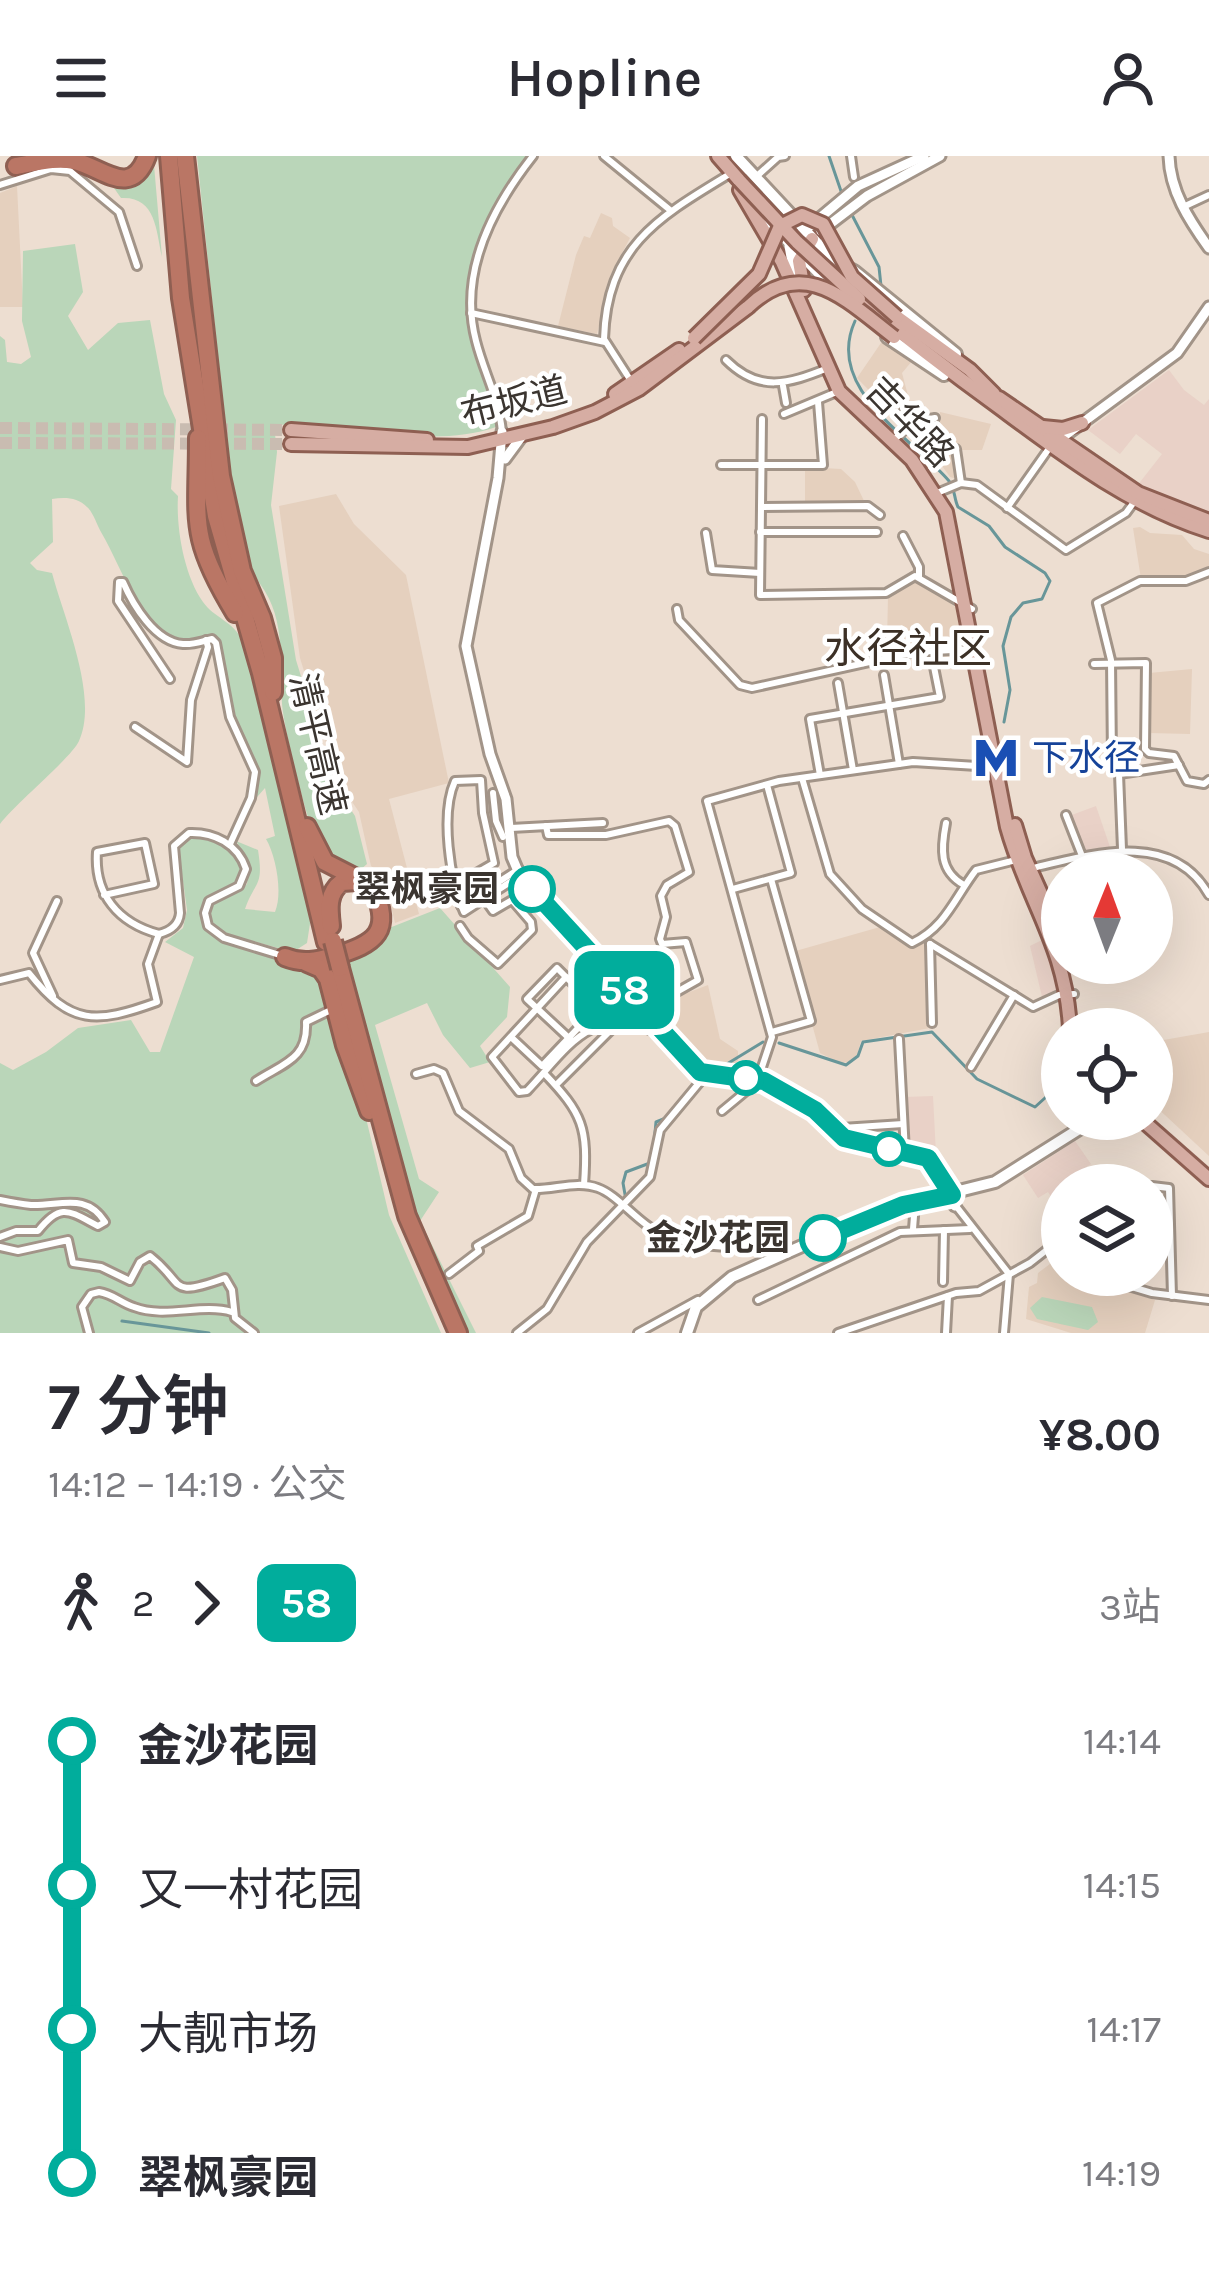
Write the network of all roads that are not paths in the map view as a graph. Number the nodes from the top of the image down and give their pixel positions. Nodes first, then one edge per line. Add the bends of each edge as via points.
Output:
1 (43, 156) edge
2 (97, 156) edge
3 (185, 156) edge
4 (533, 156) edge
5 (604, 156) edge
6 (720, 156) edge
7 (736, 156) edge
8 (785, 156) edge
9 (851, 156) edge
10 (923, 156) edge
11 (940, 156) edge
12 (1169, 156) edge
13 (158, 158) edge
14 (8, 168) edge
15 (854, 178) dead end
16 (741, 180) junction
17 (0, 185) edge
18 (1209, 195) edge
19 (1184, 207) junction
20 (670, 210) junction
21 (788, 215) junction
22 (814, 229) junction
23 (1209, 248) edge
24 (795, 249) junction
25 (137, 266) dead end
26 (822, 274) junction
27 (802, 295) junction
28 (1209, 311) edge
29 (471, 313) junction
30 (889, 317) junction
31 (605, 342) junction
32 (726, 360) dead end
33 (671, 364) junction
34 (828, 368) junction
35 (970, 370) junction
36 (944, 375) junction
37 (631, 381) junction
38 (782, 386) junction
39 (838, 391) junction
40 (615, 394) junction
41 (989, 395) junction
42 (818, 402) junction
43 (786, 403) dead end
44 (904, 410) dead end
45 (784, 414) dead end
46 (935, 418) dead end
47 (762, 419) dead end
48 (914, 422) junction
49 (1042, 427) junction
50 (522, 436) junction
51 (503, 437) junction
52 (1066, 437) junction
53 (896, 438) junction
54 (478, 445) junction
55 (956, 449) dead end
56 (502, 458) junction
57 (721, 465) dead end
58 (762, 465) junction
59 (959, 484) junction
60 (941, 491) junction
61 (1135, 502) junction
62 (762, 508) junction
63 (1007, 508) junction
64 (880, 515) dead end
65 (1209, 521) edge
66 (1209, 531) edge
67 (760, 532) junction
68 (877, 532) dead end
69 (706, 533) dead end
70 (904, 536) dead end
71 (1209, 572) edge
72 (760, 573) junction
73 (919, 577) junction
74 (969, 608) junction
75 (677, 609) dead end
76 (206, 640) junction
77 (974, 649) junction
78 (1112, 663) junction
79 (1094, 664) dead end
80 (934, 667) dead end
81 (884, 675) dead end
82 (170, 679) dead end
83 (838, 683) dead end
84 (273, 692) junction
85 (889, 705) junction
86 (843, 713) junction
87 (135, 727) dead end
88 (275, 730) junction
89 (1112, 761) dead end
90 (899, 764) junction
91 (1179, 765) junction
92 (997, 768) junction
93 (853, 770) junction
94 (820, 775) junction
95 (802, 778) junction
96 (1209, 780) edge
97 (296, 785) junction
98 (767, 785) junction
99 (493, 794) dead end
100 (1066, 815) dead end
101 (603, 823) dead end
102 (946, 824) dead end
103 (546, 826) junction
104 (510, 835) junction
105 (489, 841) junction
106 (230, 844) junction
107 (1122, 849) junction
108 (1080, 852) edge
109 (1105, 852) edge
110 (1041, 862) edge
111 (1023, 865) junction
112 (519, 872) junction
113 (771, 879) junction
114 (966, 882) junction
115 (454, 886) junction
116 (732, 890) junction
117 (104, 895) junction
118 (483, 896) junction
119 (1209, 896) edge
120 (1041, 900) edge
121 (57, 902) dead end
122 (460, 926) dead end
123 (159, 934) junction
124 (930, 939) junction
125 (329, 942) junction
126 (290, 959) junction
127 (337, 969) junction
128 (0, 980) edge
129 (1071, 984) edge
130 (1071, 994) junction
131 (1015, 995) junction
132 (53, 1000) junction
133 (335, 1008) junction
134 (536, 1008) junction
135 (1072, 1008) edge
136 (643, 1011) junction
137 (620, 1022) junction
138 (932, 1023) dead end
139 (772, 1032) junction
140 (663, 1035) junction
141 (511, 1037) junction
142 (899, 1039) dead end
143 (571, 1040) junction
144 (971, 1067) dead end
145 (544, 1072) junction
146 (416, 1074) dead end
147 (705, 1075) junction
148 (757, 1080) junction
149 (256, 1081) dead end
150 (556, 1085) junction
151 (722, 1111) dead end
152 (827, 1112) dead end
153 (371, 1116) junction
154 (903, 1124) junction
155 (1064, 1140) edge
156 (1168, 1140) edge
157 (905, 1152) junction
158 (1209, 1175) edge
159 (584, 1185) junction
160 (536, 1190) junction
161 (951, 1198) junction
162 (0, 1200) edge
163 (915, 1203) junction
164 (622, 1208) junction
165 (913, 1229) junction
166 (970, 1229) junction
167 (944, 1230) junction
168 (0, 1237) edge
169 (0, 1247) edge
170 (789, 1251) junction
171 (1041, 1252) edge
172 (448, 1274) dead end
173 (1009, 1274) junction
174 (943, 1282) dead end
175 (718, 1287) junction
176 (948, 1296) junction
177 (1172, 1296) edge
178 (758, 1300) dead end
179 (1209, 1300) edge
180 (232, 1312) junction
181 (89, 1333) edge
182 (254, 1333) edge
183 (447, 1333) edge
184 (458, 1333) edge
185 (518, 1333) edge
186 (638, 1333) edge
187 (690, 1333) edge
188 (838, 1333) edge
189 (946, 1333) edge
190 (1004, 1333) edge

1 - 14 main road
2 - 13 highway via 122,174
3 - 84 highway via 221,476 244,579 273,658
4 - 29 street via 483,240
5 - 20 street
6 - 16 main road
7 - 16 main road
8 - 16 street
9 - 15 street
10 - 22 street via 850,191
11 - 22 street
12 - 19 street
13 - 14 highway via 125,178 70,160
13 - 84 highway, 清平高速 via 221,508
13 - 88 highway, 清平高速 via 197,425 196,523 210,572 254,644
16 - 20 street
16 - 21 main road
16 - 24 main road
16 - 27 main road, 吉华路
16 - 30 main road, bridge via 797,242
17 - 25 street via 51,169 75,174 118,212
18 - 19 street
19 - 23 street
20 - 31 street via 622,263
21 - 22 main road
21 - 22 main road
22 - 24 main road
22 - 35 main road via 824,251
24 - 26 main road
24 - 27 main road, 吉华路
26 - 27 main road via 810,277
26 - 36 main road via 844,302
27 - 34 main road, 吉华路
27 - 53 main road, 吉华路 via 842,382
28 - 52 street via 1180,356
29 - 31 street
29 - 51 street
30 - 35 main road
30 - 37 main road, bridge via 852,278 825,226 802,215 782,224 759,274 694,338
30 - 41 main road
31 - 37 street
32 - 38 street
33 - 36 main road, 布坂道, bridge via 778,286 814,284
33 - 40 main road, 布坂道
33 - 50 main road, 布坂道 via 595,412
34 - 38 street
34 - 39 main road, 吉华路
35 - 41 main road
36 - 41 main road, 布坂道
37 - 40 main road
38 - 43 street
39 - 42 street
39 - 60 main road, 吉华路
40 - 51 main road, 布坂道
41 - 49 main road
41 - 52 main road
42 - 45 street
42 - 58 street via 823,465
44 - 48 street
46 - 48 street
47 - 58 street
48 - 53 street
49 - 52 main road
49 - 52 main road via 1063,429
50 - 51 main road, 布坂道
50 - 56 street
51 - 54 main road, 布坂道
51 - 54 main road, 布坂道 via 290,437
51 - 56 street
52 - 61 main road
52 - 63 street
52 - 65 main road via 1077,453 1143,496
53 - 60 main road, 吉华路
54 - 56 street
55 - 59 street
56 - 104 street via 466,646
56 - 104 street via 470,647 510,797
57 - 58 street
58 - 62 street
59 - 60 street
59 - 63 street via 977,485
60 - 74 main road, 吉华路
61 - 63 street via 1066,550
61 - 66 main road
62 - 64 street via 868,506
62 - 67 street
67 - 68 street
67 - 72 street
69 - 72 street via 712,570
70 - 73 street
71 - 78 street via 1140,581 1097,603
72 - 73 street via 760,595 886,593
73 - 74 street
74 - 77 main road, 吉华路
74 - 111 main road, 吉华路
75 - 77 street via 740,685 752,688 915,652
76 - 82 street via 173,642 118,582 118,601
76 - 87 street via 190,700 187,762
76 - 106 street via 216,643 230,718 255,772
77 - 92 main road, 吉华路
78 - 79 street
78 - 89 street
78 - 91 street via 1146,663 1145,749 1174,756
80 - 85 street via 940,697
81 - 85 street
83 - 86 street
84 - 97 highway, 清平高速
85 - 86 street
85 - 90 street
86 - 93 street
86 - 94 street via 810,719
88 - 125 highway, 清平高速
88 - 126 highway via 315,929 307,950
90 - 92 street
90 - 93 street
91 - 96 street via 1187,781
91 - 107 street via 1119,774
92 - 111 main road, 吉华路
93 - 94 street
94 - 95 street
95 - 98 street
95 - 124 street via 830,874 862,909 912,943
97 - 125 highway, 清平高速
97 - 126 highway via 316,851 370,884 382,920 363,947 318,961
98 - 113 street via 791,873
98 - 116 street via 707,801
99 - 104 street via 496,821
100 - 108 street
101 - 103 street
102 - 114 street via 940,852 951,878
103 - 104 street
103 - 136 street via 548,835 675,826 688,872 661,896 659,939 686,942 698,980
104 - 105 street
104 - 112 street
105 - 115 street via 494,862
105 - 115 street via 481,780 455,781 448,808
106 - 123 street via 194,832 177,841 180,917
106 - 126 street via 244,878 209,902 206,922 224,938
107 - 109 street
107 - 119 street via 1176,864
110 - 111 street
111 - 114 street via 984,866
111 - 120 main road, 吉华路
111 - 130 main road, 吉华路
112 - 118 street
112 - 136 street
112 - 140 street via 528,892
113 - 116 street
113 - 139 street via 811,1021
114 - 124 street
115 - 118 street via 463,909
116 - 139 street
117 - 117 street via 97,852 145,843 154,884
117 - 123 street via 113,910
118 - 122 street via 493,911 512,900 532,930 498,964
121 - 132 street via 33,953
123 - 132 street via 148,964 155,1003 98,1019
124 - 131 street
124 - 138 street
125 - 126 highway via 331,894 341,882 361,882 377,914 369,939
125 - 127 highway, 清平高速, bridge
126 - 133 highway via 324,971
127 - 153 highway, 清平高速
127 - 184 highway, 清平高速 via 407,1216
128 - 132 street via 29,973
129 - 130 main road, 吉华路
130 - 131 street via 1034,1007
130 - 135 main road, 吉华路
131 - 144 street
133 - 149 street via 308,1020 305,1048
133 - 153 highway
134 - 141 street
134 - 143 street
134 - 143 street via 566,977 598,1007
136 - 140 street
137 - 140 street
137 - 143 street
137 - 150 street
139 - 148 street
140 - 147 street
141 - 143 street via 542,1066
141 - 145 street via 492,1057 519,1092
142 - 154 street
143 - 145 street
145 - 150 street
146 - 160 street via 443,1072 459,1111 509,1149
147 - 148 street
147 - 164 street via 664,1124 650,1177
148 - 151 street
148 - 157 street via 809,1106 844,1138
148 - 161 street via 807,1107 842,1141 924,1159
150 - 159 street via 579,1114
152 - 154 street via 839,1128
153 - 183 highway, 清平高速 via 395,1214
154 - 157 street
155 - 161 main road via 995,1183
156 - 158 main road
157 - 161 street via 931,1160
159 - 160 street
159 - 164 street
160 - 172 street via 528,1216
161 - 163 main road
161 - 166 street
161 - 170 main road via 902,1203
162 - 168 street via 74,1200 105,1222 62,1212 38,1232
163 - 165 street
163 - 170 main road
164 - 170 street via 670,1238
164 - 185 street via 587,1242 547,1309
165 - 167 street
165 - 178 street
166 - 167 street
166 - 173 street
167 - 174 street
169 - 180 street via 68,1240 73,1263 130,1281 152,1256 176,1285 227,1279
170 - 175 main road
170 - 187 main road via 721,1290
171 - 173 street
173 - 176 street
173 - 190 street
175 - 186 street
175 - 187 main road via 696,1307
176 - 188 street
176 - 189 street
177 - 179 street
180 - 181 street via 137,1309 99,1292 82,1307
180 - 182 street

